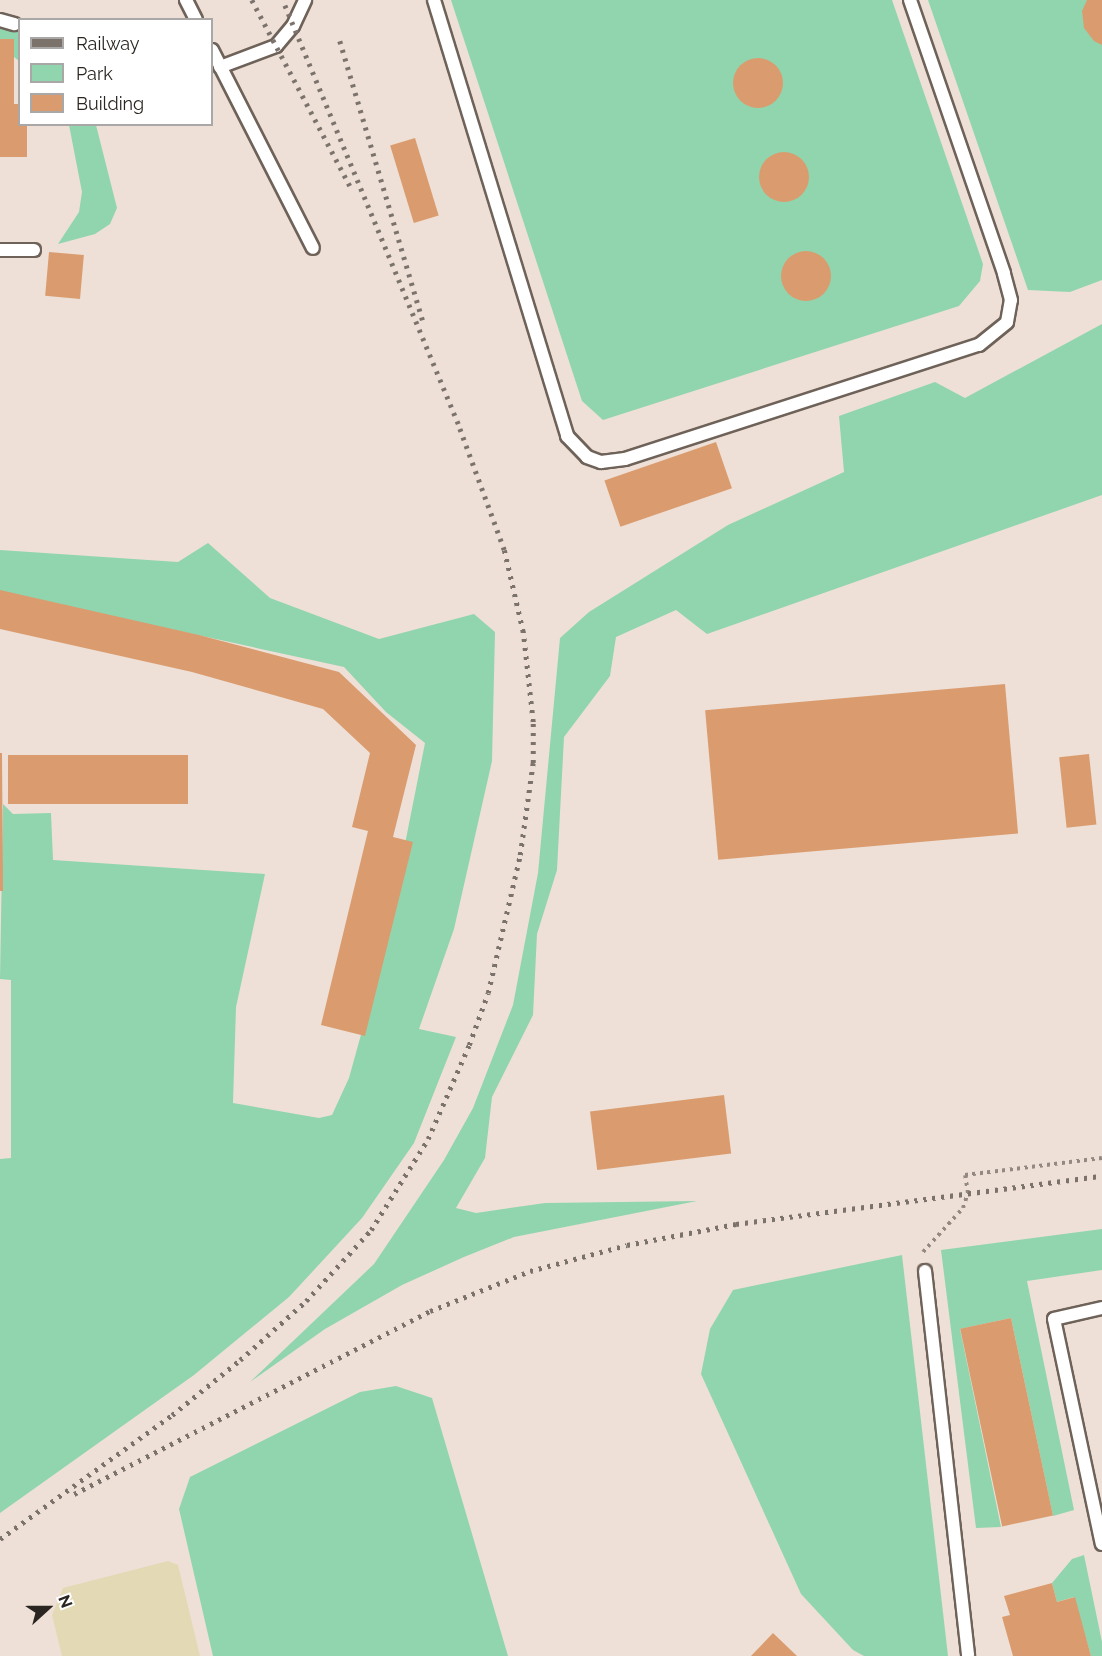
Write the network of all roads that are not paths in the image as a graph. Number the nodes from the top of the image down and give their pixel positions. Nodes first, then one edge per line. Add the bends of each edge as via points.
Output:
1 (186, 0) edge
2 (305, 0) edge
3 (434, 0) edge
4 (910, 0) edge
5 (195, 18) edge
6 (0, 20) edge
7 (14, 24) dead end
8 (213, 52) edge
9 (220, 67) junction
10 (313, 248) dead end
11 (0, 250) edge
12 (34, 250) dead end
13 (925, 1271) dead end
14 (1102, 1308) edge
15 (1102, 1544) edge
16 (968, 1656) edge

1 - 5 lane
2 - 9 lane via 293,26 276,46
3 - 4 lane via 567,436 587,457 601,462 625,459 979,345 1007,322 1011,300 1004,273
6 - 7 lane
8 - 9 lane
9 - 10 lane
11 - 12 lane
13 - 16 lane
14 - 15 lane via 1054,1319

